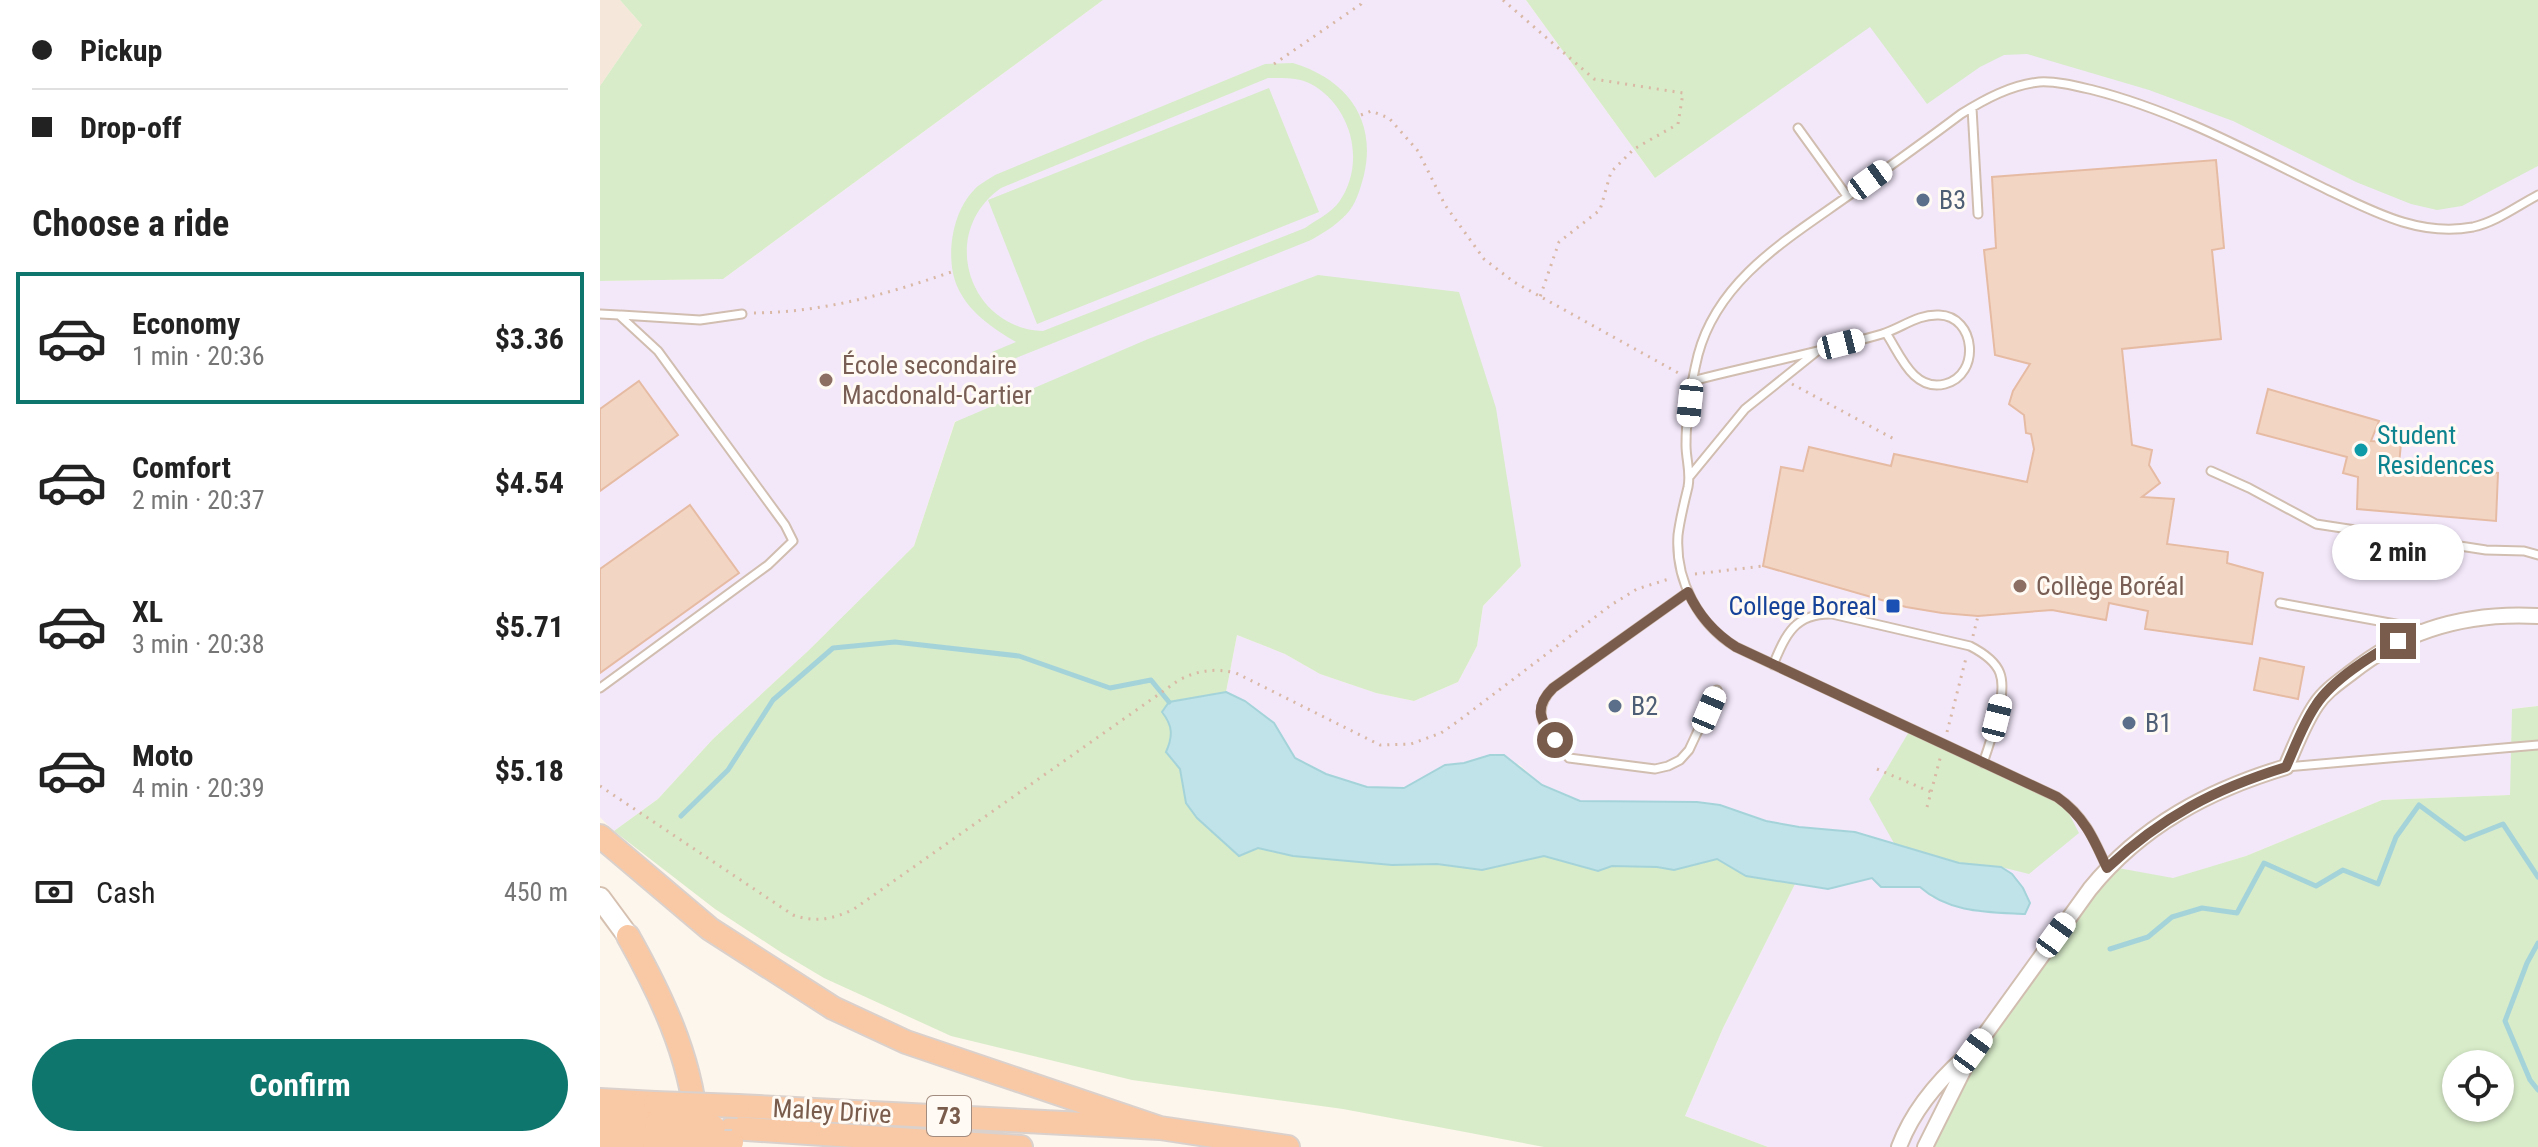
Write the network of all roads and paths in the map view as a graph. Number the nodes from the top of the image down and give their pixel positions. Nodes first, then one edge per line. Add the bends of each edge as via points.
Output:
1 (1363, 0) edge
2 (1503, 0) edge
3 (1274, 64) dead end
4 (1972, 108) junction
5 (1361, 115) dead end
6 (1798, 128) dead end
7 (2538, 195) edge
8 (1847, 196) junction
9 (1978, 214) dead end
10 (954, 271) dead end
11 (1540, 297) junction
12 (600, 314) edge
13 (742, 314) joint
14 (619, 315) junction
15 (1886, 333) junction
16 (1819, 349) junction
17 (1782, 378) junction
18 (1692, 381) junction
19 (1894, 439) dead end
20 (2211, 471) dead end
21 (1690, 476) junction
22 (2538, 555) edge
23 (1763, 566) dead end
24 (1683, 576) junction
25 (1688, 592) junction
26 (2280, 603) dead end
27 (1978, 616) dead end
28 (2538, 616) edge
29 (2425, 630) junction
30 (1970, 646) junction
31 (1773, 665) junction
32 (600, 688) edge
33 (1717, 690) dead end
34 (2538, 745) edge
35 (1943, 746) junction
36 (1983, 763) junction
37 (2286, 767) junction
38 (1877, 769) dead end
39 (600, 786) edge
40 (1931, 792) junction
41 (1927, 807) dead end
42 (600, 836) edge
43 (2107, 868) junction
44 (600, 898) edge
45 (628, 936) joint
46 (1973, 1051) junction
47 (600, 1100) edge
48 (600, 1122) edge
49 (654, 1122) junction
50 (734, 1125) junction
51 (1160, 1128) junction
52 (600, 1142) edge
53 (698, 1147) edge
54 (1021, 1147) edge
55 (1288, 1147) edge
56 (1899, 1147) edge
57 (1925, 1147) edge

1 - 3 path
2 - 11 path via 1594,79 1683,93 1678,124 1634,149 1611,172 1600,210 1559,242
4 - 7 lane via 2015,87 2041,82 2113,95 2225,140 2407,225 2470,227
4 - 8 lane
4 - 9 lane
5 - 11 path via 1371,111 1401,129 1484,259
6 - 8 lane
8 - 18 lane via 1773,250 1737,284 1707,329
10 - 13 path via 835,307
11 - 18 path
12 - 14 lane
13 - 14 lane via 700,320
14 - 32 lane via 658,351 793,541
15 - 15 lane via 1920,382 1949,383 1970,360 1970,342 1949,316 1918,317
15 - 16 lane
16 - 17 lane
16 - 18 lane
17 - 19 path
17 - 21 lane via 1745,409
18 - 21 lane via 1686,446
20 - 22 lane via 2316,524
21 - 24 lane via 1678,537
23 - 24 path
24 - 25 lane
24 - 39 path via 1637,589 1611,605 1457,722 1411,744 1393,747 1368,740 1236,673 1195,672 854,909 824,920 793,915
25 - 31 lane via 1723,639
25 - 33 lane via 1544,696 1543,723 1569,758 1655,769 1680,760 1689,750
26 - 29 lane
27 - 30 path
28 - 29 street via 2484,617
29 - 37 street via 2378,652 2326,692
30 - 31 lane via 1819,614 1791,630
30 - 35 path
30 - 36 lane via 1989,656 2003,679
31 - 35 lane
34 - 37 lane
35 - 36 lane
35 - 40 path
36 - 43 lane via 2070,805 2089,827
37 - 43 street via 2200,799 2142,837
38 - 40 path
40 - 41 path
42 - 51 highway via 710,929 833,1008 906,1042
43 - 46 street
44 - 45 main road
45 - 53 highway via 677,1038 696,1114
46 - 56 street via 1920,1107
46 - 57 street
47 - 49 highway, Maley Drive / 73
48 - 49 highway, Maley Drive / 73
49 - 50 highway, Maley Drive / 73, bridge
49 - 50 highway, bridge
49 - 52 highway
50 - 51 highway, Maley Drive / 73
50 - 54 highway, Maley Drive
51 - 55 highway

